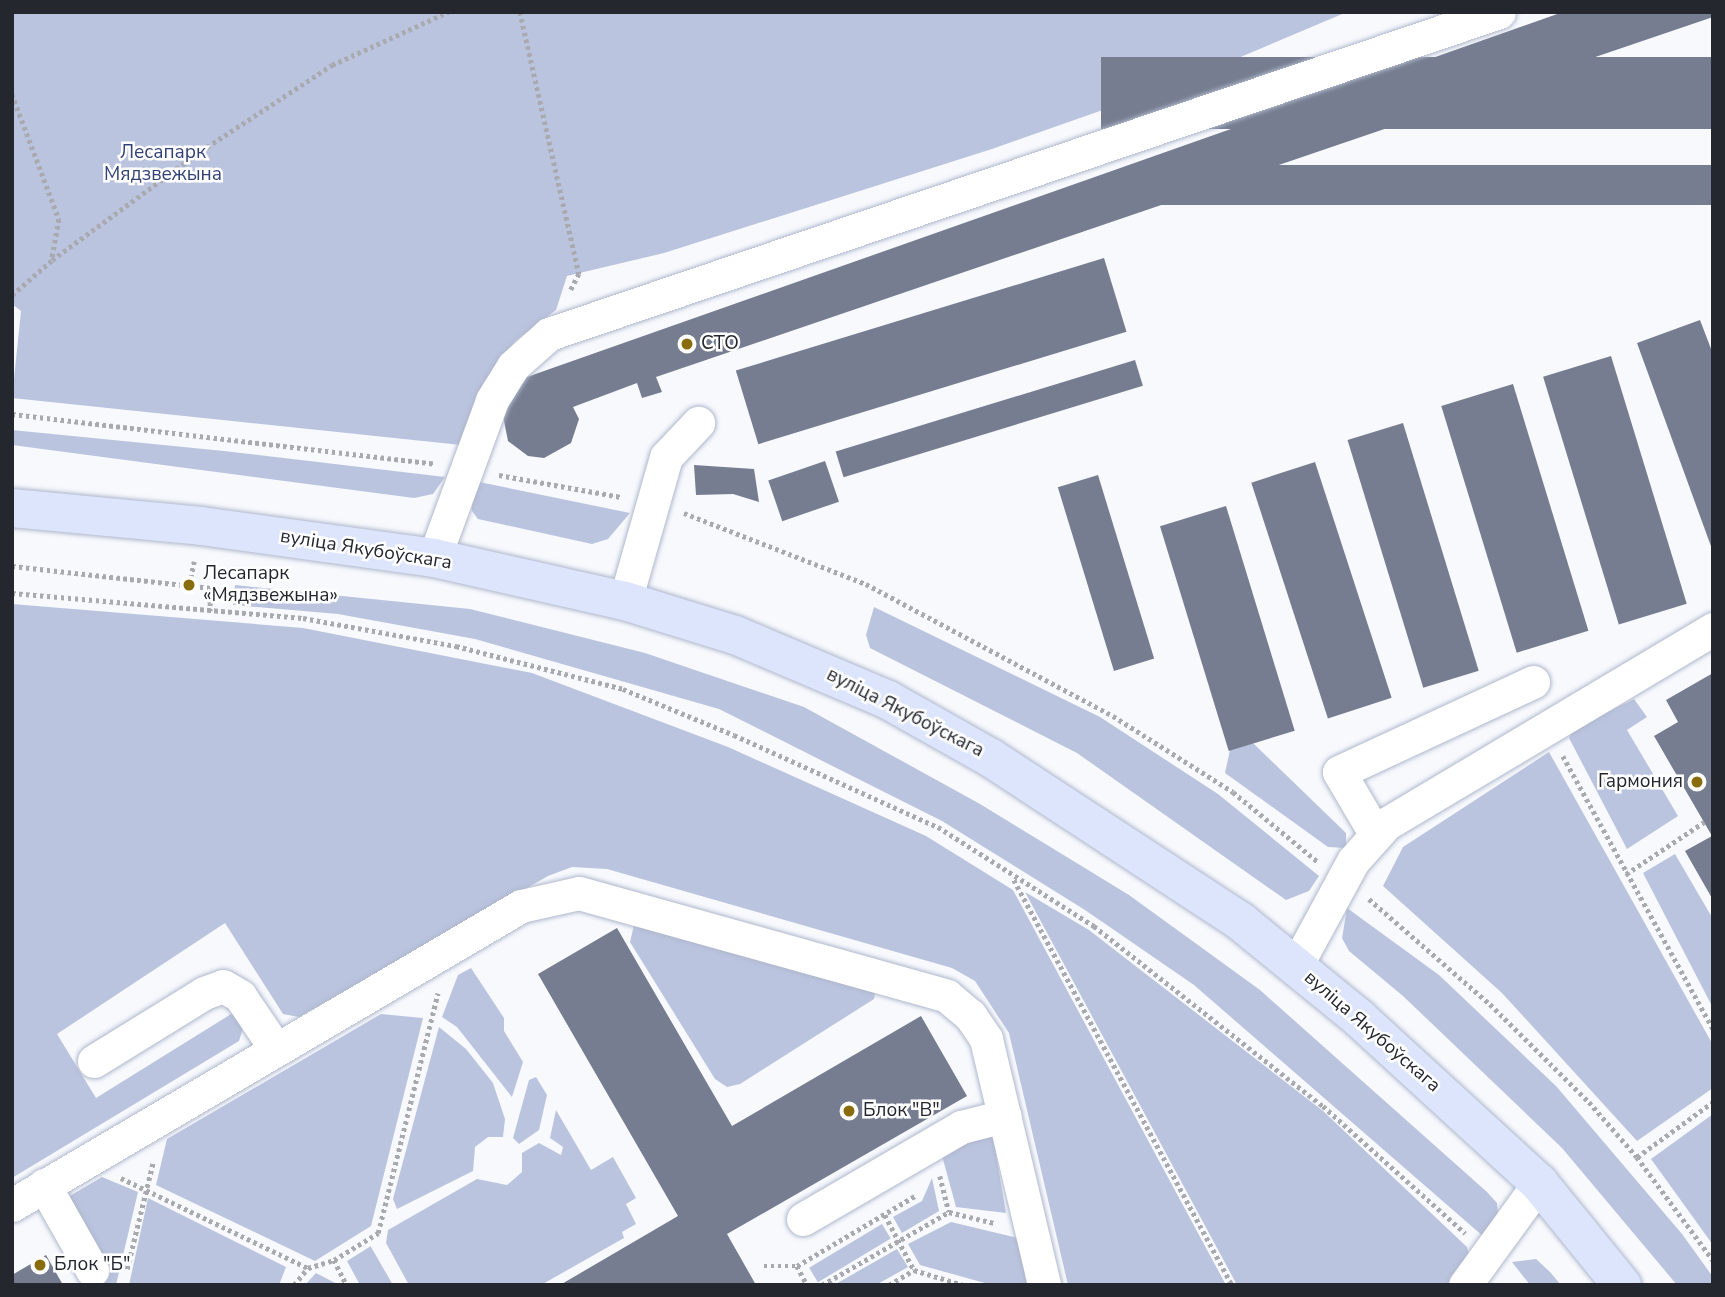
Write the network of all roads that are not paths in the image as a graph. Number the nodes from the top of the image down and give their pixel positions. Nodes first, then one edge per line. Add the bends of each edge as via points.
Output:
1 (1499, 12) edge
2 (698, 423) dead end
3 (12, 508) edge
4 (434, 558) junction
5 (625, 601) junction
6 (1713, 629) edge
7 (1533, 682) dead end
8 (1376, 835) junction
9 (1296, 965) junction
10 (276, 1049) junction
11 (93, 1060) dead end
12 (1006, 1116) junction
13 (1539, 1183) junction
14 (44, 1185) junction
15 (12, 1205) edge
16 (803, 1219) dead end
17 (92, 1270) dead end
18 (1044, 1285) edge
19 (1465, 1285) edge
20 (1622, 1285) edge

1 - 4 lane via 549,334 513,366 492,400
2 - 5 lane via 666,457
3 - 4 main road, вуліца Якубоўскага via 201,526
4 - 5 main road, вуліца Якубоўскага
5 - 9 main road, вуліца Якубоўскага via 735,635 888,700 992,758 1108,832 1240,921
6 - 8 lane via 1387,824
7 - 8 lane via 1339,772
8 - 9 lane via 1353,861
9 - 13 main road, вуліца Якубоўскага
10 - 11 lane via 240,996 223,986
10 - 12 lane via 520,906 579,893 947,996 970,1015 986,1039
10 - 14 lane
12 - 16 lane via 961,1127
12 - 18 lane
13 - 19 lane
13 - 20 main road, вуліца Якубоўскага
14 - 15 lane
14 - 17 lane

